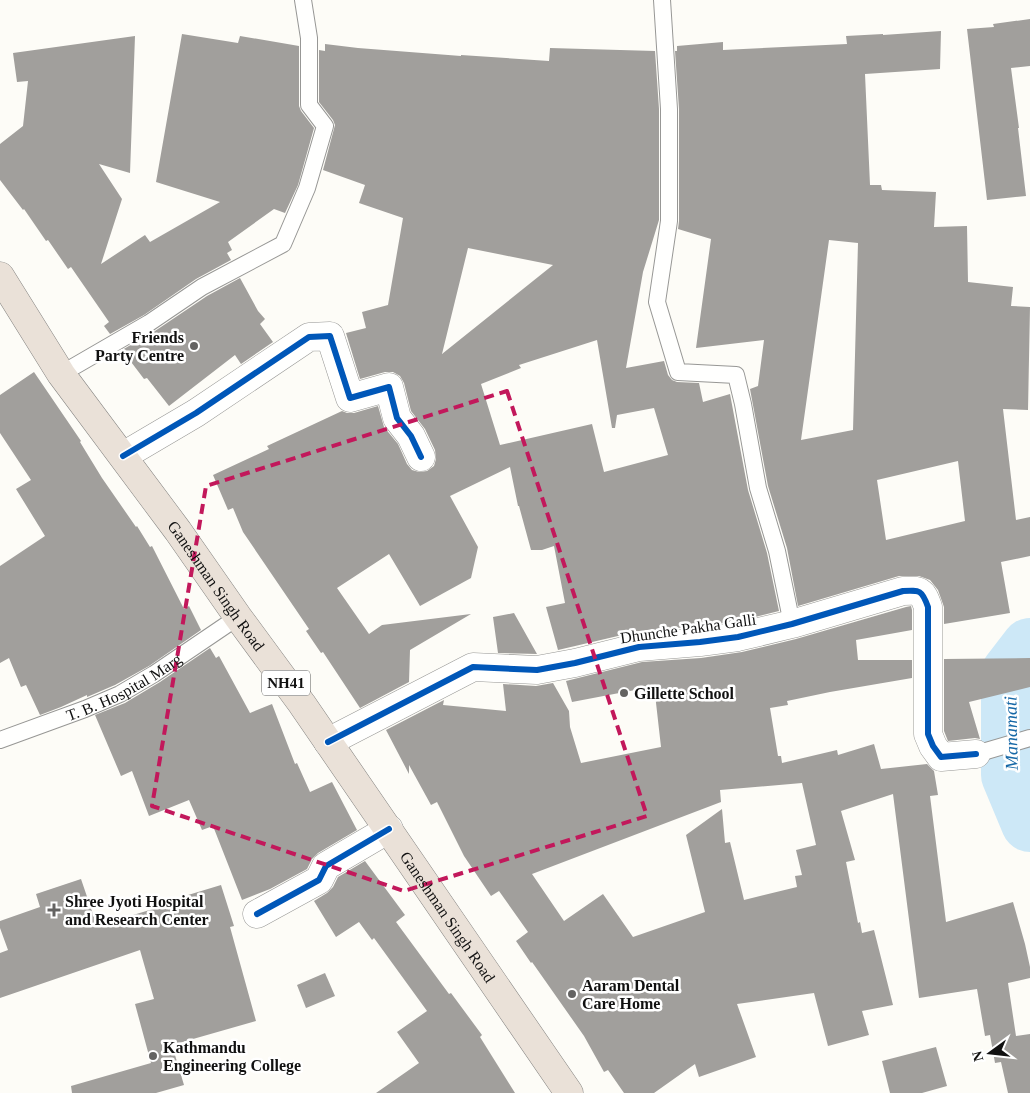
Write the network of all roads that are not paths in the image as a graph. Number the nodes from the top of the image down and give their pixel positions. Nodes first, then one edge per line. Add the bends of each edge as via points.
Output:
1 (303, 0) edge
2 (662, 0) edge
3 (0, 276) edge
4 (61, 374) junction
5 (123, 456) junction
6 (421, 457) dead end
7 (238, 617) junction
8 (792, 624) junction
9 (0, 740) edge
10 (1024, 740) edge
11 (328, 742) junction
12 (976, 754) joint
13 (389, 829) junction
14 (257, 914) dead end
15 (569, 1093) edge

1 - 4 lane via 309,38 309,105 325,126 307,188 283,244 202,287 149,323
2 - 8 lane via 669,109 669,221 657,302 678,372 736,375 758,488 777,551
3 - 4 highway, Ganeshman Singh Road / NH41
4 - 5 highway, Ganeshman Singh Road / NH41
5 - 6 street via 196,413 309,337 330,336 350,398 389,387 397,418
5 - 7 highway, Ganeshman Singh Road / NH41
7 - 9 lane, T. B. Hospital Marg via 120,694
7 - 11 highway, Ganeshman Singh Road / NH41
8 - 11 street, Dhunche Pakha Galli via 738,637 639,647 537,670 473,667
8 - 12 street, Dhunche Pakha Galli via 903,591 916,590 924,595 928,607 928,734 941,756
10 - 12 lane
11 - 13 highway, Ganeshman Singh Road / NH41
13 - 14 street via 326,866 319,880
13 - 15 highway, Ganeshman Singh Road / NH41

